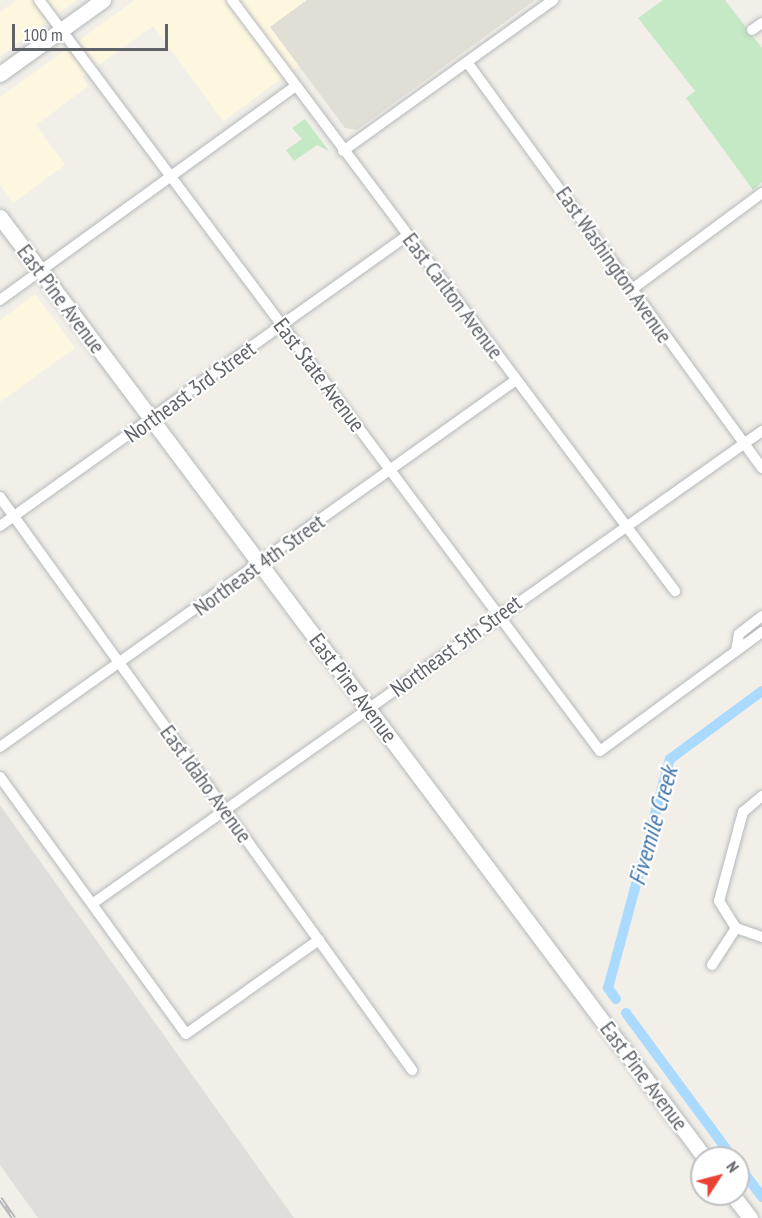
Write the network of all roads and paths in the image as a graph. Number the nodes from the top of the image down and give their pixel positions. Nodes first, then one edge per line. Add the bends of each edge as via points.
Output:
1 (39, 0) edge
2 (103, 0) edge
3 (232, 0) edge
4 (553, 0) edge
5 (762, 23) edge
6 (61, 30) junction
7 (752, 30) dead end
8 (467, 62) junction
9 (0, 74) edge
10 (296, 86) junction
11 (343, 151) junction
12 (171, 177) junction
13 (762, 193) edge
14 (0, 217) edge
15 (408, 235) junction
16 (41, 271) junction
17 (635, 287) junction
18 (0, 300) edge
19 (282, 326) junction
20 (516, 380) junction
21 (152, 420) junction
22 (762, 431) edge
23 (744, 444) junction
24 (762, 468) edge
25 (391, 471) junction
26 (0, 497) edge
27 (14, 516) junction
28 (0, 526) edge
29 (627, 528) junction
30 (261, 565) junction
31 (675, 591) dead end
32 (499, 616) junction
33 (762, 616) edge
34 (762, 632) edge
35 (736, 651) junction
36 (120, 663) junction
37 (369, 710) junction
38 (0, 747) edge
39 (0, 777) edge
40 (762, 796) edge
41 (225, 810) junction
42 (92, 904) junction
43 (736, 928) junction
44 (762, 937) edge
45 (319, 940) junction
46 (712, 965) dead end
47 (412, 1070) dead end
48 (696, 1146) edge

1 - 6 street, East State Avenue
2 - 6 street
3 - 10 street, East Carlton Avenue
4 - 8 street
5 - 7 street
6 - 9 street
6 - 12 street, East State Avenue
8 - 11 street
8 - 17 street, East Washington Avenue
10 - 11 street, East Carlton Avenue
10 - 12 street
11 - 15 street, East Carlton Avenue
12 - 16 street
12 - 19 street, East State Avenue
13 - 17 street
14 - 16 street, East Pine Avenue
15 - 19 street, Northeast 3rd Street
15 - 20 street, East Carlton Avenue
16 - 18 street
16 - 21 street, East Pine Avenue
17 - 23 street, East Washington Avenue via 641,305
19 - 21 street, Northeast 3rd Street
19 - 25 street, East State Avenue
20 - 25 street, Northeast 4th Street
20 - 29 street, East Carlton Avenue
21 - 27 street, Northeast 3rd Street
21 - 30 street, East Pine Avenue
22 - 23 street, Northeast 5th Street
23 - 24 street, East Washington Avenue
23 - 29 street, Northeast 5th Street
25 - 30 street, Northeast 4th Street
25 - 32 street, East State Avenue
26 - 27 street, East Idaho Avenue
27 - 28 street, Northeast 3rd Street
27 - 36 street, East Idaho Avenue
29 - 31 street, East Carlton Avenue
29 - 32 street, Northeast 5th Street via 563,567
30 - 36 street, Northeast 4th Street
30 - 37 street, East Pine Avenue
32 - 35 street, East State Avenue via 600,751
32 - 37 street, Northeast 5th Street
33 - 35 street via 739,634
34 - 35 street
36 - 38 street, Northeast 4th Street
36 - 41 street, East Idaho Avenue
37 - 41 street, Northeast 5th Street
37 - 48 street, East Pine Avenue
39 - 42 street
40 - 43 street via 743,812 720,889 722,913
41 - 42 street, Northeast 5th Street
41 - 45 street, East Idaho Avenue
42 - 45 street via 186,1034
43 - 44 street
43 - 46 street
45 - 47 street, East Idaho Avenue

